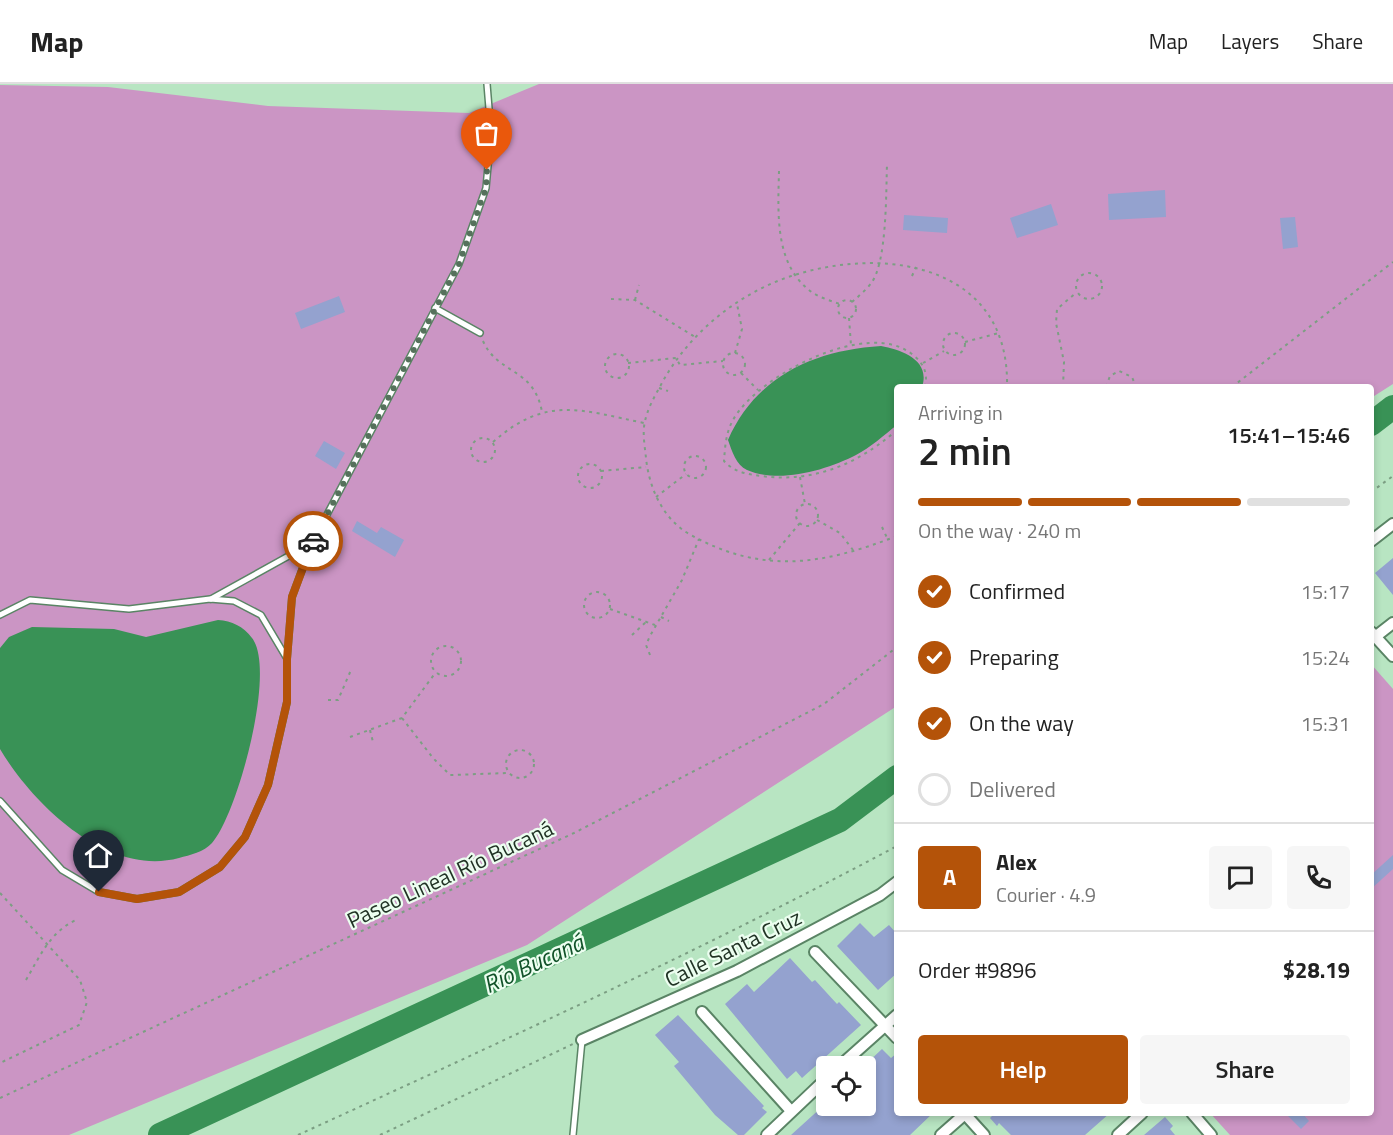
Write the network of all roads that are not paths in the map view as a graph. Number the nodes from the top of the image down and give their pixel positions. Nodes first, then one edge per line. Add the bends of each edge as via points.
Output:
1 (488, 84) edge
2 (435, 308) junction
3 (480, 333) road end
4 (1393, 524) edge
5 (1374, 539) edge
6 (312, 543) junction
7 (210, 599) junction
8 (0, 615) edge
9 (1393, 623) edge
10 (1374, 633) edge
11 (1374, 635) edge
12 (1393, 656) edge
13 (287, 659) junction
14 (0, 801) edge
15 (894, 884) edge
16 (815, 952) dead end
17 (702, 1012) dead end
18 (894, 1018) edge
19 (886, 1025) junction
20 (894, 1034) edge
21 (582, 1040) joint
22 (851, 1056) edge
23 (816, 1087) edge
24 (791, 1111) junction
25 (962, 1116) edge
26 (968, 1116) edge
27 (1139, 1116) edge
28 (1195, 1116) edge
29 (573, 1135) edge
30 (767, 1135) edge
31 (941, 1135) edge
32 (984, 1135) edge
33 (1118, 1135) edge
34 (1211, 1135) edge

1 - 2 lane via 491,134 486,188 459,264
2 - 3 lane
2 - 6 lane
4 - 5 street
6 - 7 lane
6 - 13 lane via 292,597
7 - 8 lane via 129,609 30,600
7 - 13 lane via 234,601 261,615
9 - 10 street
11 - 12 street
13 - 14 lane via 287,702 268,785 245,837 220,867 179,892 137,899 99,892 62,870
15 - 21 street, Calle Santa Cruz via 737,971
16 - 19 street
17 - 24 street
18 - 19 street
19 - 20 street
19 - 22 street
21 - 29 lane
23 - 24 street
24 - 30 street
25 - 31 street
26 - 32 street
27 - 33 street
28 - 34 street

